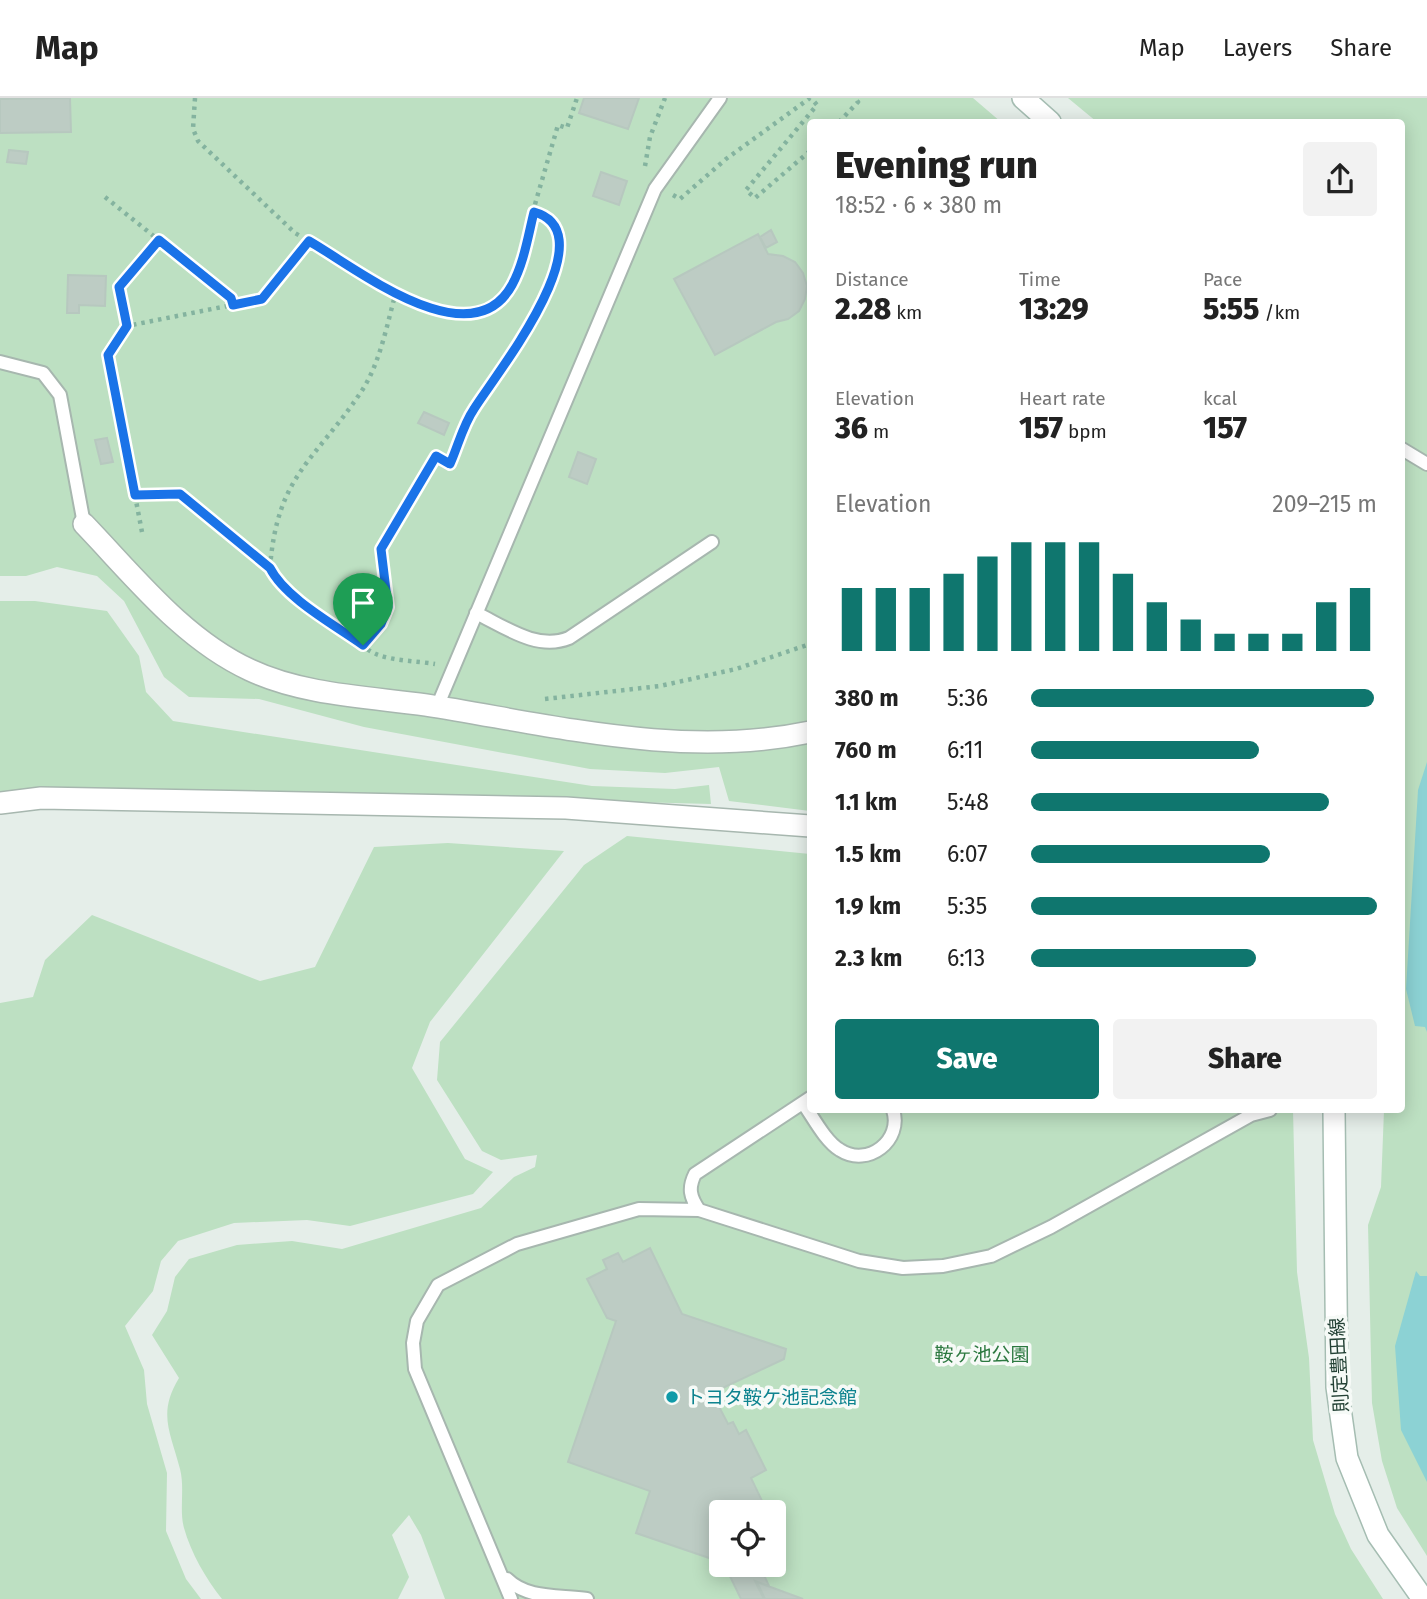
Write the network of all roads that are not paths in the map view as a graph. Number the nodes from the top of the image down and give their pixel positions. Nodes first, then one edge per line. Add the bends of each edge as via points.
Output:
1 (720, 98) edge
2 (0, 362) edge
3 (1405, 451) edge
4 (1427, 464) edge
5 (83, 524) joint
6 (712, 542) dead end
7 (476, 613) junction
8 (437, 707) junction
9 (807, 732) edge
10 (0, 803) edge
11 (807, 826) edge
12 (807, 1100) edge
13 (815, 1113) edge
14 (894, 1113) edge
15 (1259, 1113) edge
16 (1334, 1113) edge
17 (699, 1210) junction
18 (495, 1561) junction
19 (511, 1599) edge
20 (587, 1599) edge
21 (1423, 1599) edge

1 - 7 lane via 658,184
2 - 5 lane via 43,373 60,395
3 - 4 lane
5 - 8 street via 200,641 250,671 298,686
6 - 7 lane via 556,644 539,643
7 - 8 lane
8 - 9 street via 550,728 706,743
10 - 11 street via 41,798 566,808
12 - 17 lane via 695,1174 689,1185
13 - 14 lane via 837,1149 853,1157 872,1154 894,1134
15 - 17 lane via 1051,1227 991,1256 943,1266 903,1268 859,1261
16 - 21 street, 則定豊田線 via 1336,1387 1348,1458 1378,1535
17 - 18 lane via 639,1209 517,1244 438,1285 426,1304 413,1342 415,1369
18 - 19 lane
18 - 20 lane via 515,1589 529,1597

